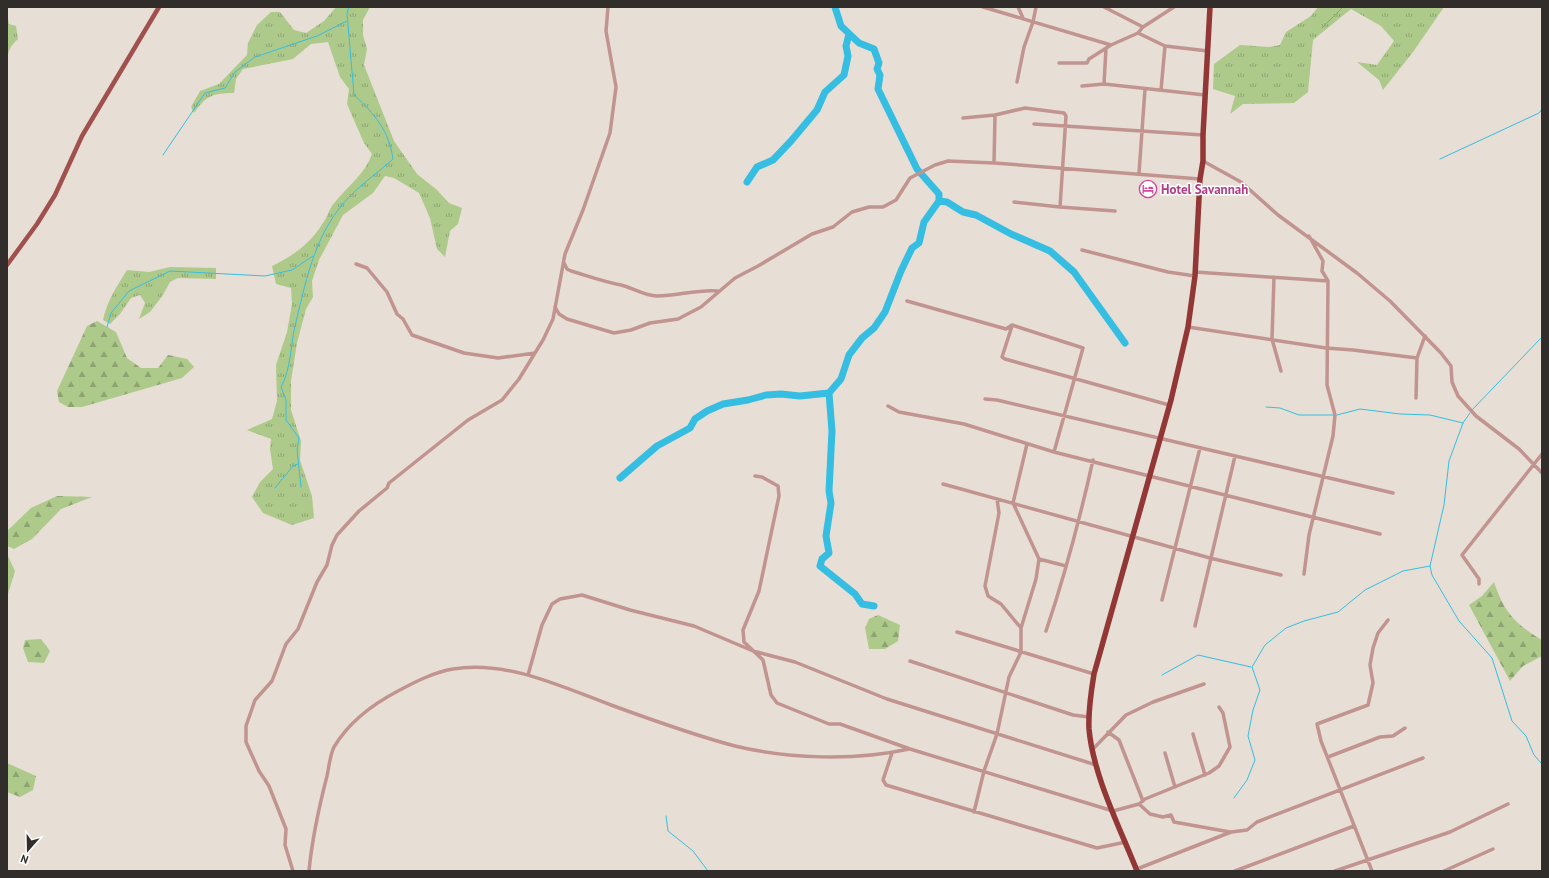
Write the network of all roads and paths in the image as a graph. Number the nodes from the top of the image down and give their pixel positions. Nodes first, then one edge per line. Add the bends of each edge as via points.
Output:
1 (159, 7) edge
2 (608, 7) edge
3 (983, 7) edge
4 (1018, 7) edge
5 (1036, 7) edge
6 (1104, 7) edge
7 (1174, 7) edge
8 (1210, 7) edge
9 (1023, 18) junction
10 (1033, 22) junction
11 (1143, 27) junction
12 (1138, 33) junction
13 (1111, 45) junction
14 (1165, 46) junction
15 (1106, 48) junction
16 (1208, 51) junction
17 (1058, 63) dead end
18 (1017, 82) dead end
19 (1104, 84) junction
20 (1082, 86) dead end
21 (1145, 90) junction
22 (1161, 90) junction
23 (1206, 95) junction
24 (995, 115) junction
25 (963, 118) dead end
26 (1034, 124) dead end
27 (1067, 126) junction
28 (1142, 132) junction
29 (1203, 135) junction
30 (1203, 161) junction
31 (994, 163) junction
32 (1064, 169) junction
33 (1139, 173) junction
34 (1200, 179) junction
35 (1014, 202) dead end
36 (1060, 207) junction
37 (1115, 211) dead end
38 (1308, 235) junction
39 (1082, 250) dead end
40 (564, 263) junction
41 (7, 264) edge
42 (356, 264) dead end
43 (1195, 274) junction
44 (1274, 277) junction
45 (1328, 281) junction
46 (718, 291) junction
47 (907, 301) dead end
48 (555, 306) junction
49 (1012, 325) junction
50 (1188, 327) junction
51 (1425, 336) junction
52 (1272, 339) junction
53 (1326, 348) junction
54 (535, 353) junction
55 (1417, 358) junction
56 (1281, 371) dead end
57 (1075, 380) junction
58 (1416, 398) dead end
59 (985, 399) dead end
60 (1169, 405) junction
61 (888, 406) dead end
62 (1063, 416) junction
63 (1160, 439) junction
64 (1027, 444) junction
65 (1200, 448) junction
66 (1054, 452) junction
67 (1542, 454) edge
68 (1235, 456) junction
69 (1093, 460) junction
70 (1534, 464) junction
71 (1542, 473) edge
72 (756, 476) dead end
73 (1149, 476) junction
74 (1322, 477) junction
75 (943, 484) dead end
76 (1191, 487) junction
77 (1393, 493) dead end
78 (1227, 496) junction
79 (997, 499) junction
80 (1013, 503) junction
81 (1313, 518) junction
82 (1079, 522) junction
83 (1380, 534) dead end
84 (1133, 536) junction
85 (1175, 547) junction
86 (1210, 558) junction
87 (1039, 559) junction
88 (1066, 566) junction
89 (1304, 574) dead end
90 (1281, 575) dead end
91 (1479, 584) dead end
92 (1162, 600) dead end
93 (1388, 620) dead end
94 (1195, 626) dead end
95 (1022, 628) junction
96 (1046, 631) dead end
97 (957, 632) dead end
98 (754, 651) junction
99 (1021, 652) junction
100 (910, 661) dead end
101 (1094, 674) junction
102 (528, 675) junction
103 (1204, 684) dead end
104 (1005, 691) junction
105 (1219, 707) dead end
106 (1089, 717) junction
107 (1405, 728) dead end
108 (1108, 732) junction
109 (997, 734) junction
110 (1193, 734) dead end
111 (910, 749) junction
112 (1092, 751) junction
113 (892, 753) junction
114 (1165, 753) dead end
115 (1328, 757) junction
116 (1423, 758) dead end
117 (1096, 765) junction
118 (984, 771) junction
119 (1205, 775) junction
120 (1175, 787) junction
121 (1340, 791) junction
122 (1143, 801) junction
123 (1139, 804) junction
124 (1508, 804) dead end
125 (1114, 811) junction
126 (974, 812) junction
127 (1354, 826) junction
128 (1231, 832) junction
129 (1126, 842) junction
130 (1493, 849) dead end
131 (1367, 859) junction
132 (1137, 870) edge
133 (293, 871) edge
134 (309, 871) edge
135 (1235, 871) edge
136 (1335, 871) edge
137 (1372, 871) edge
138 (1444, 871) edge

1 - 41 main road via 82,136 37,224
2 - 40 street via 606,31 616,87 610,133 565,254
3 - 9 street
4 - 9 street
5 - 10 street
6 - 11 street
7 - 11 street
8 - 16 highway
9 - 10 street
10 - 13 street
10 - 18 street
11 - 12 street
12 - 13 street
12 - 14 street
13 - 15 street
14 - 16 street
14 - 22 street
15 - 17 street via 1087,63
15 - 19 street
16 - 23 highway
19 - 20 street
19 - 21 street
21 - 22 street
21 - 28 street
22 - 23 street
23 - 29 highway
24 - 25 street
24 - 27 street via 1025,108 1058,112 1066,116
24 - 31 street
26 - 27 street
27 - 28 street
27 - 32 street
28 - 29 street
28 - 33 street
29 - 30 highway
30 - 34 highway
30 - 38 street via 1241,182 1278,215
31 - 32 street
31 - 46 street via 948,161 917,174 910,178 896,200 883,207 869,207 852,212 833,227 812,234 735,278
32 - 33 street
32 - 36 street
33 - 34 street
34 - 43 highway
35 - 36 street
36 - 37 street
38 - 45 street via 1323,261 1322,272
38 - 51 street via 1357,273
39 - 43 street via 1168,272
40 - 46 street via 571,271 656,296 674,293 685,295 705,290
40 - 48 street
42 - 54 street via 367,268 387,292 397,314 412,335 464,353 498,358
43 - 44 street
43 - 50 highway
44 - 45 street
44 - 52 street
45 - 53 street
46 - 48 street via 701,307 678,319 650,323 614,333 567,319 559,314
47 - 49 street via 1006,329
48 - 54 street via 552,320
49 - 57 street via 1084,348
49 - 57 street via 1002,357
50 - 52 street
50 - 60 highway
51 - 55 street
51 - 70 street via 1451,366 1452,382 1458,396 1476,416 1507,439
52 - 53 street
52 - 56 street
53 - 55 street
53 - 74 street via 1327,385 1335,416 1333,436
54 - 133 street via 502,400 468,420 395,478 337,535 327,565 317,582 298,629 286,644 272,681 255,700 246,726 246,742 286,828 285,845
55 - 58 street
57 - 60 street
57 - 62 street
59 - 62 street
60 - 63 highway
61 - 64 street via 899,412 964,424
62 - 63 street
62 - 66 street
63 - 65 street
63 - 73 highway
64 - 66 street
64 - 80 street
65 - 68 street
65 - 76 street
66 - 69 street
67 - 70 street
68 - 74 street
68 - 78 street
69 - 73 street
69 - 82 street
70 - 71 street
70 - 91 street via 1462,555 1479,579
72 - 98 street via 778,486 779,496 759,591 743,630 744,642
73 - 76 street
73 - 84 highway
74 - 77 street
74 - 81 street
75 - 79 street
76 - 78 street
76 - 85 street
78 - 81 street
78 - 86 street
79 - 80 street
79 - 95 street via 999,513 985,586 988,596 1000,604
80 - 82 street
80 - 87 street
81 - 83 street
81 - 89 street via 1308,535
82 - 84 street
82 - 88 street
84 - 85 street
84 - 101 highway
85 - 86 street
85 - 92 street
86 - 90 street
86 - 94 street
87 - 88 street
87 - 95 street
88 - 96 street
93 - 115 street via 1378,633 1373,648 1370,665 1373,683 1368,705 1317,724
95 - 99 street
97 - 99 street
98 - 102 street via 694,626 582,595 560,599 552,604 542,624
98 - 109 street via 795,662 887,699
98 - 111 street via 763,660 771,695 777,703 829,724 840,724
99 - 101 street
99 - 104 street
100 - 104 street
101 - 106 highway
102 - 113 street via 665,725 736,746 789,756
102 - 134 street via 481,667 452,669 419,680 383,699 349,726 333,749 312,842
103 - 108 street via 1153,702 1126,715
104 - 106 street via 1074,715
104 - 109 street
105 - 119 street via 1223,713 1230,747 1219,766
106 - 112 highway
107 - 115 street via 1393,736 1380,737
108 - 112 street
108 - 122 street via 1119,740
109 - 117 street
109 - 118 street
110 - 119 street
111 - 113 street
111 - 118 street
112 - 117 highway
113 - 126 street via 883,780 886,785
114 - 120 street
115 - 121 street
116 - 121 street
117 - 125 highway
118 - 125 street
118 - 126 street
119 - 120 street
120 - 122 street
121 - 127 street
121 - 128 street via 1258,822 1246,830
122 - 123 street
123 - 125 street
123 - 128 street via 1150,814 1163,817 1170,815 1174,822
124 - 131 street via 1450,832
125 - 129 highway
126 - 129 street via 1097,848
127 - 131 street
127 - 135 street
128 - 132 street
129 - 132 highway
130 - 138 street
131 - 136 street
131 - 137 street

